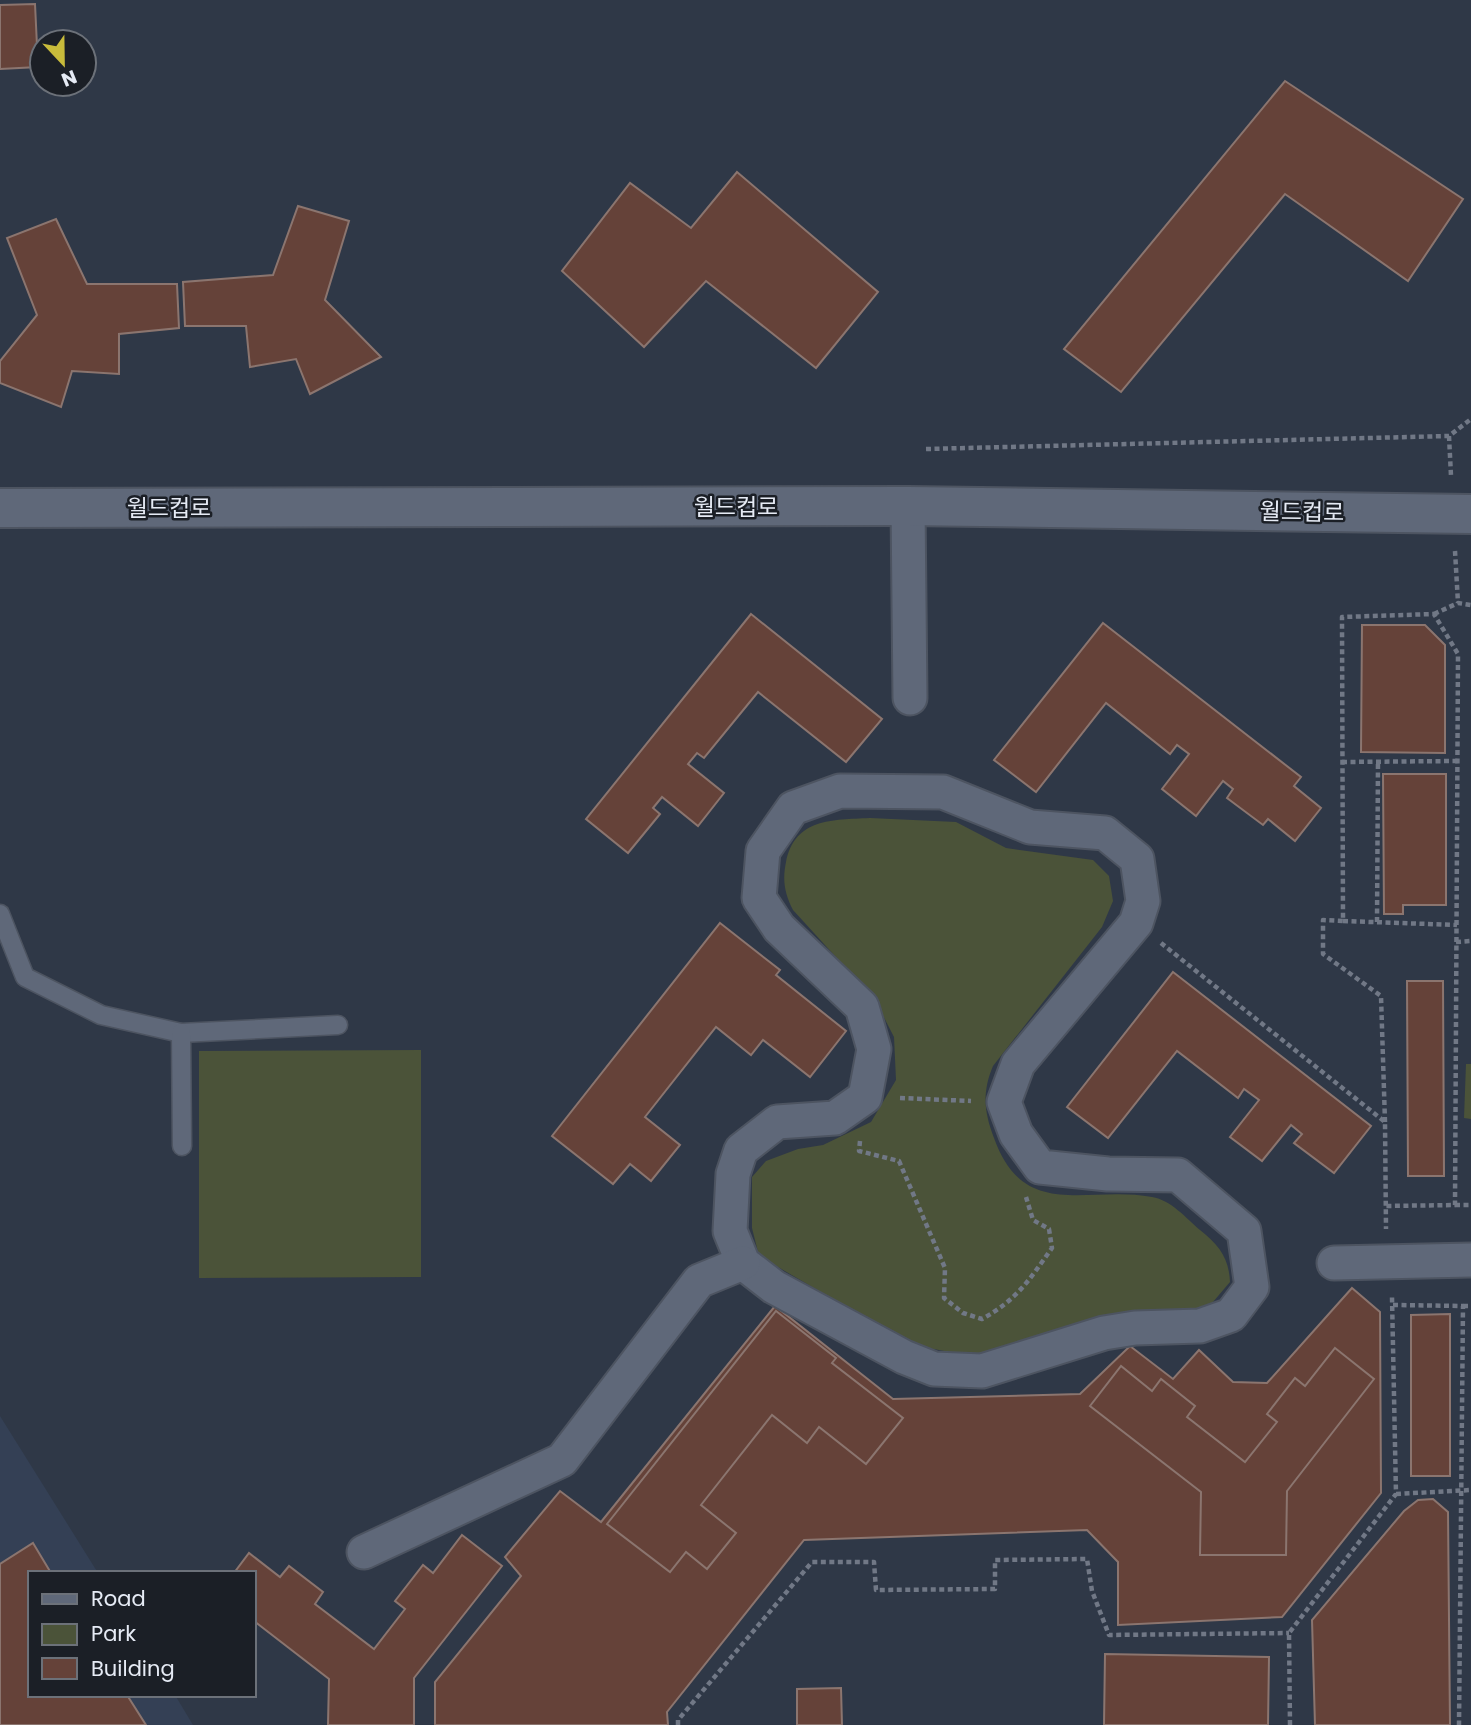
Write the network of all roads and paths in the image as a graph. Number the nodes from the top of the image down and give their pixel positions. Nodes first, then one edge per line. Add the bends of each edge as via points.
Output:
1 (1471, 419) edge
2 (926, 449) dead end
3 (908, 506) junction
4 (0, 508) edge
5 (1471, 514) edge
6 (1471, 605) edge
7 (1434, 614) junction
8 (910, 698) dead end
9 (1378, 761) junction
10 (1458, 761) junction
11 (1342, 762) junction
12 (0, 914) edge
13 (1343, 921) junction
14 (1377, 922) junction
15 (1136, 923) junction
16 (1457, 925) junction
17 (1471, 941) edge
18 (1457, 942) junction
19 (338, 1026) dead end
20 (181, 1032) junction
21 (865, 1097) junction
22 (1004, 1102) junction
23 (1385, 1122) junction
24 (182, 1146) dead end
25 (1040, 1167) junction
26 (1455, 1205) junction
27 (1471, 1205) edge
28 (1386, 1206) junction
29 (1471, 1260) edge
30 (1387, 1262) junction
31 (1334, 1263) dead end
32 (743, 1264) junction
33 (1463, 1306) junction
34 (1471, 1307) edge
35 (1471, 1490) edge
36 (1459, 1491) junction
37 (1396, 1494) junction
38 (364, 1552) dead end
39 (1289, 1633) junction
40 (678, 1725) edge
41 (1290, 1725) edge
42 (1459, 1725) edge

1 - 2 path via 1449,436
3 - 4 street, 월드컵로
3 - 5 street, 월드컵로
3 - 8 street
6 - 7 path via 1458,603
7 - 10 path via 1458,654
7 - 11 path via 1342,617
9 - 10 path
9 - 11 path
9 - 14 path
10 - 16 path
11 - 13 path
12 - 20 lane via 25,977 101,1015
13 - 14 path
13 - 23 path via 1323,920 1323,954 1381,996
14 - 16 path
15 - 21 street via 1143,901 1137,859 1105,833 1030,827 943,792 840,791 793,808 763,851 759,898 779,928 862,1007 874,1049
15 - 22 street via 1018,1064
15 - 23 path
16 - 18 path
17 - 18 path
18 - 26 path
19 - 20 lane
20 - 24 lane
21 - 22 path
21 - 25 path via 859,1151 899,1161 945,1268 944,1298 963,1313 982,1318 1005,1306 1024,1289 1052,1248 1049,1229 1033,1220 1025,1194
21 - 32 street via 835,1118 777,1122 741,1150 733,1174 730,1231
22 - 25 street via 1016,1134
23 - 28 path
25 - 32 street via 1178,1175 1244,1231 1252,1287 1231,1315 1200,1326 1104,1333 982,1371 934,1369 786,1294
26 - 27 path
26 - 28 path
28 - 30 path
29 - 30 street
30 - 31 street
32 - 38 street via 699,1281 562,1460
33 - 34 path
33 - 36 path
33 - 37 path via 1393,1305
35 - 36 path
36 - 37 path
36 - 42 path
37 - 39 path
39 - 40 path via 1109,1635 1092,1591 1087,1559 995,1560 995,1589 876,1590 874,1562 812,1562
39 - 41 path

